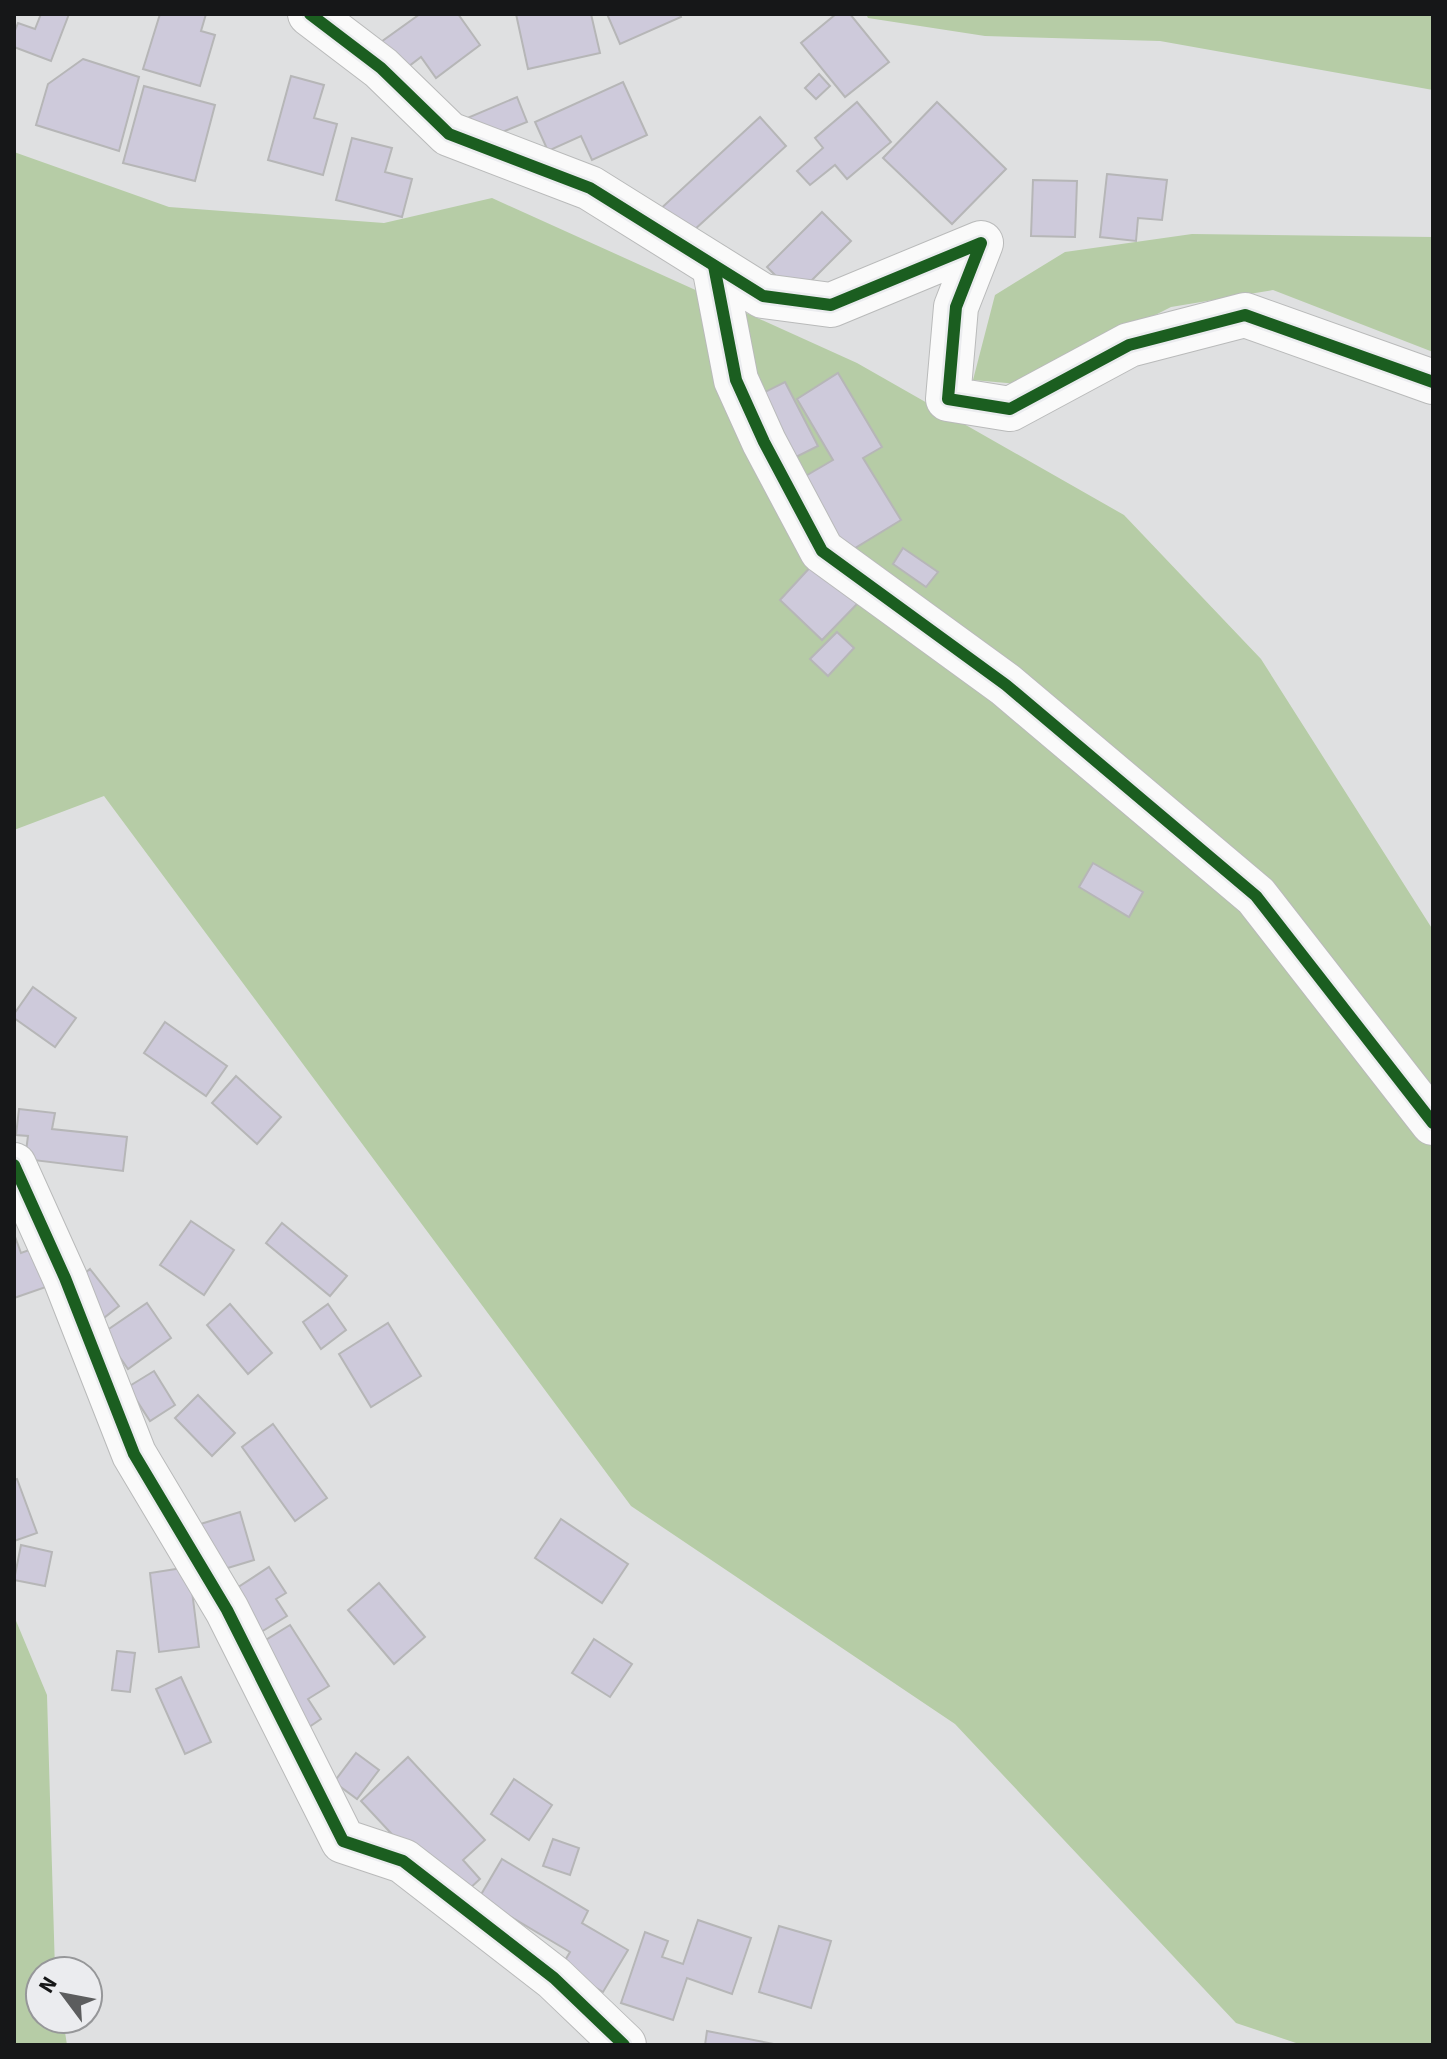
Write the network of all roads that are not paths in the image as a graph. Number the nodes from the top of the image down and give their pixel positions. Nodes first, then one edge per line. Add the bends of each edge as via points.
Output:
1 (310, 14) edge
2 (714, 266) junction
3 (1433, 382) edge
4 (1433, 1123) edge
5 (14, 1165) edge
6 (624, 2045) edge

1 - 2 street via 381,68 449,134 590,188
2 - 3 street via 763,296 831,305 981,243 956,307 948,399 1010,409 1129,345 1245,315
2 - 4 street via 736,380 822,551 1006,685 1256,896
5 - 6 street via 134,1454 227,1610 343,1841 403,1861 554,1978

